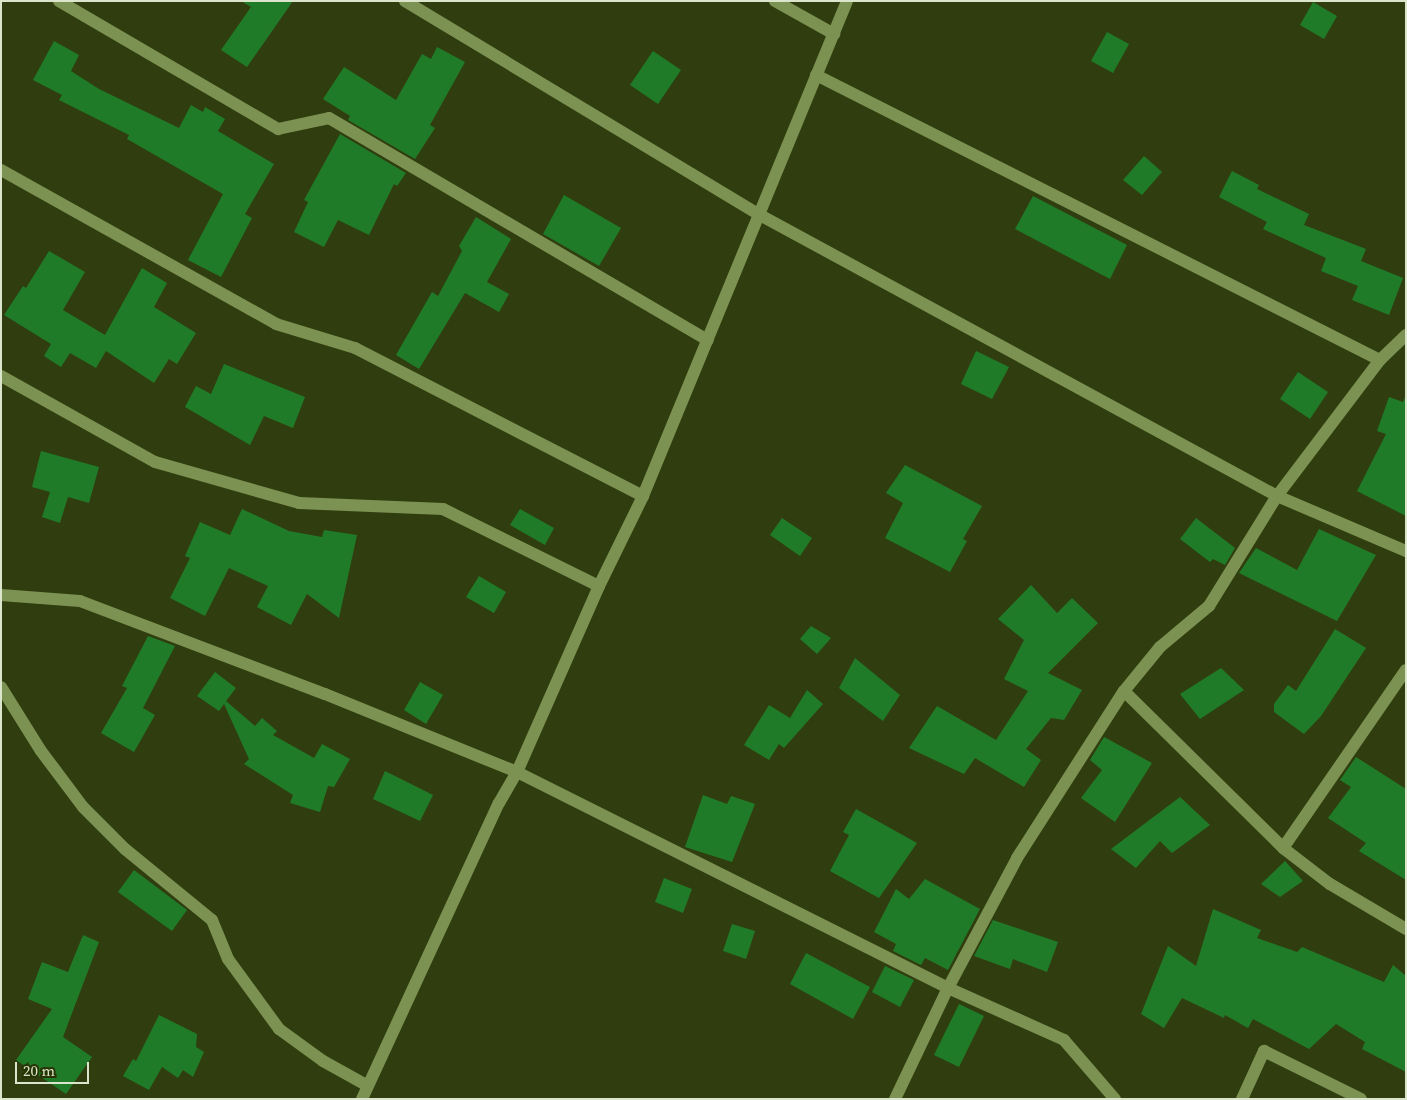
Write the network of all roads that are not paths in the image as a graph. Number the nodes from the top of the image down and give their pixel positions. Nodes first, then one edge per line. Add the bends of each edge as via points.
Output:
1 (59, 1) edge
2 (405, 1) edge
3 (775, 1) edge
4 (847, 1) edge
5 (834, 34) junction
6 (816, 75) junction
7 (1, 170) edge
8 (760, 215) junction
9 (1406, 335) edge
10 (708, 340) junction
11 (1380, 360) junction
12 (1, 376) edge
13 (643, 496) junction
14 (1277, 496) junction
15 (1406, 551) edge
16 (599, 586) junction
17 (1, 595) edge
18 (1406, 670) edge
19 (1, 687) edge
20 (1124, 691) junction
21 (517, 772) junction
22 (1283, 848) junction
23 (1406, 929) edge
24 (948, 988) junction
25 (368, 1086) junction
26 (362, 1099) edge
27 (895, 1099) edge
28 (1115, 1099) edge
29 (1242, 1099) edge
30 (1361, 1099) edge

1 - 10 street via 278,129 329,118
2 - 8 street
3 - 5 street
4 - 5 street
5 - 6 street
6 - 8 street
6 - 11 street
7 - 13 street via 276,324 355,348
8 - 10 street
8 - 14 street
9 - 11 street
10 - 13 street
11 - 14 street
12 - 16 street via 155,462 299,503 443,509
13 - 16 street
14 - 15 street
14 - 20 street via 1209,606 1160,647
16 - 21 street
17 - 21 street via 80,601 325,694
18 - 22 street
19 - 25 street via 41,751 83,807 125,848 212,920 236,972 279,1029 317,1057
20 - 22 street
20 - 24 street via 1017,858
21 - 24 street
21 - 25 street via 499,803
22 - 23 street via 1330,884
24 - 27 street
24 - 28 street via 1064,1040
25 - 26 street
29 - 30 street via 1264,1051

